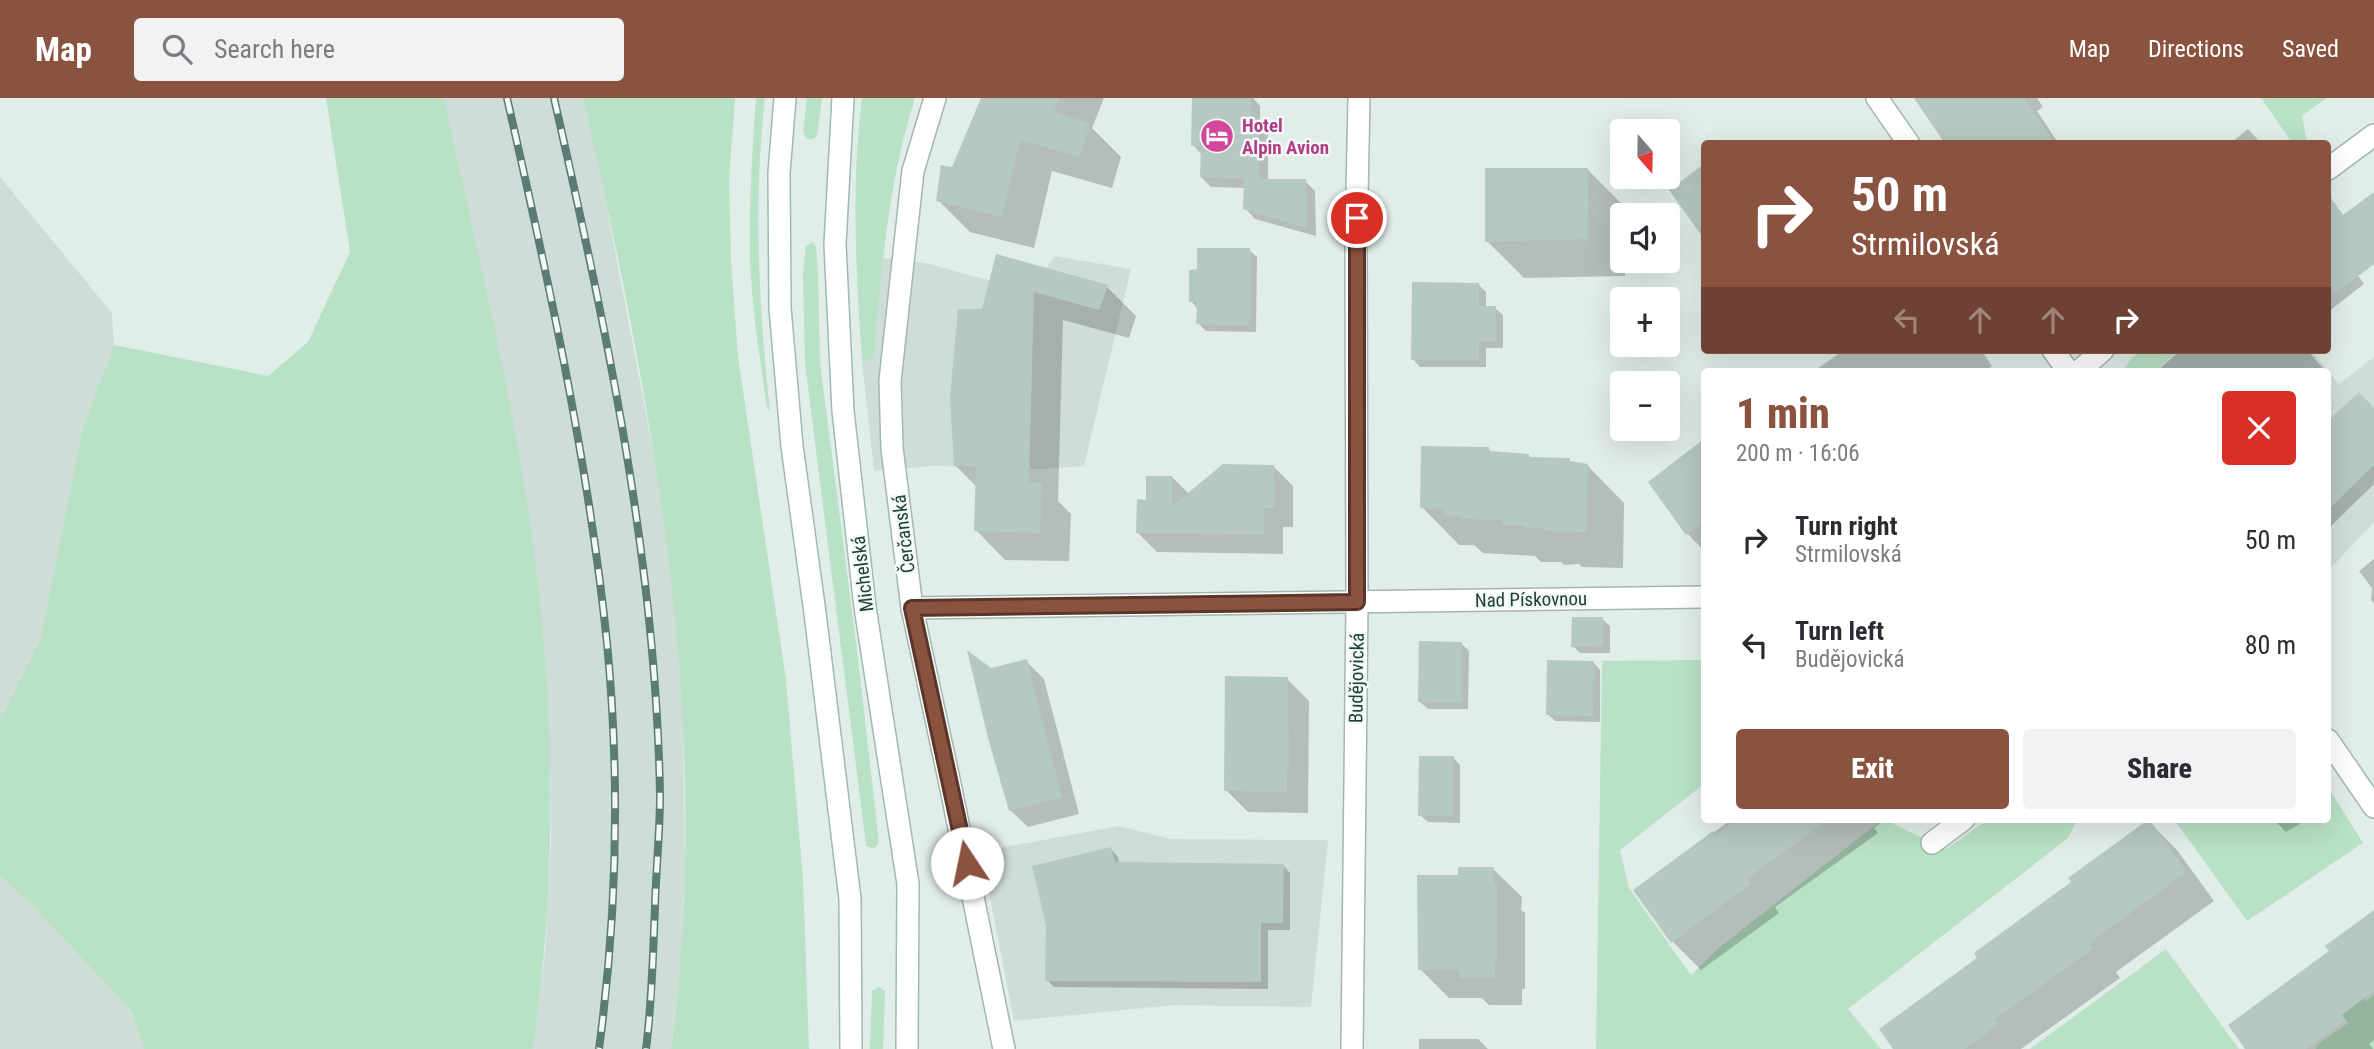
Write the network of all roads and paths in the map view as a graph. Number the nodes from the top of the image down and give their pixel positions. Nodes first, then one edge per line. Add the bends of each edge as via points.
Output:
1 (785, 98) edge
2 (843, 98) edge
3 (935, 98) edge
4 (1359, 98) edge
5 (1877, 98) edge
6 (2374, 135) edge
7 (1906, 140) edge
8 (2331, 167) edge
9 (2098, 354) edge
10 (2082, 368) edge
11 (1701, 597) edge
12 (1357, 602) junction
13 (912, 608) junction
14 (2331, 744) edge
15 (2374, 807) edge
16 (1960, 823) edge
17 (1932, 843) dead end
18 (851, 1049) edge
19 (907, 1049) edge
20 (1004, 1049) edge
21 (1352, 1049) edge

1 - 18 street via 779,173 780,308 792,446 850,899
2 - 19 street, Michelská via 835,244 844,411 865,607 908,884
3 - 13 street, Čerčanská via 913,171 890,381 892,448
4 - 12 street, Budějovická
5 - 7 street
6 - 8 street
9 - 10 street
11 - 12 street, Nad Pískovnou
12 - 13 street, Nad Pískovnou
12 - 21 street, Budějovická
13 - 20 street, Čerčanská
14 - 15 street
16 - 17 street

